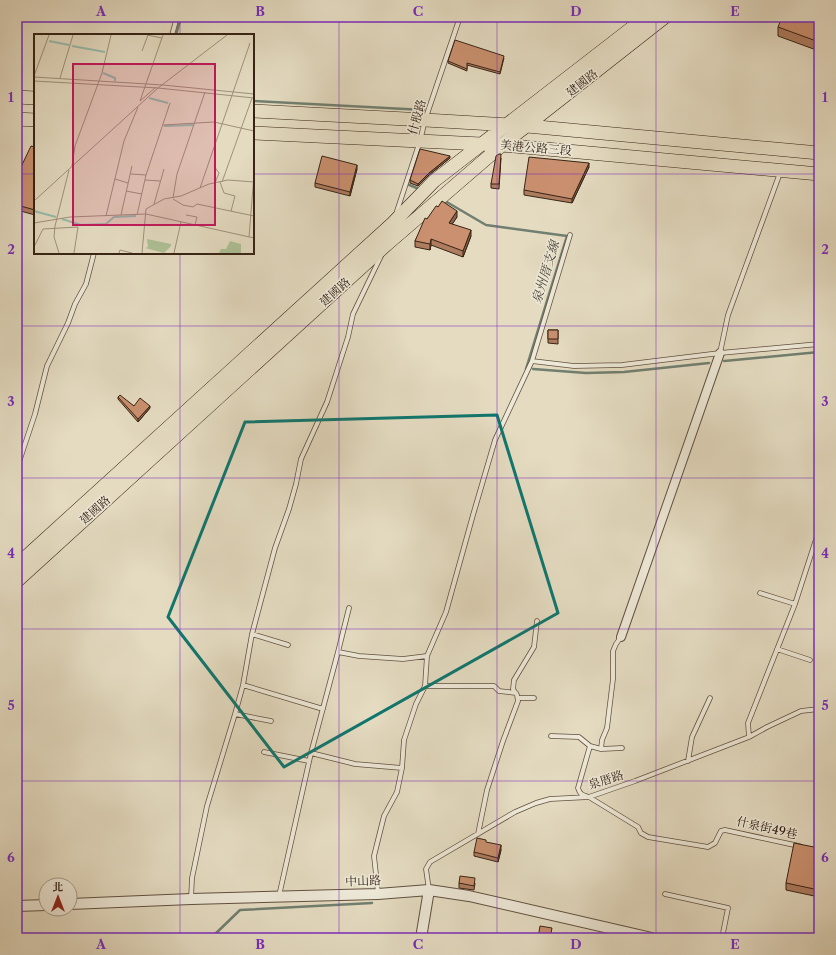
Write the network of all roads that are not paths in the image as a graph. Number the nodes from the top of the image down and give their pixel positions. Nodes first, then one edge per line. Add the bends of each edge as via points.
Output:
1 (177, 17) edge
2 (460, 17) edge
3 (646, 17) edge
4 (665, 17) edge
5 (172, 34) edge
6 (17, 97) edge
7 (34, 98) edge
8 (254, 111) edge
9 (17, 119) edge
10 (34, 120) edge
11 (425, 120) junction
12 (507, 125) junction
13 (527, 126) junction
14 (254, 133) edge
15 (420, 142) junction
16 (483, 144) junction
17 (502, 145) junction
18 (819, 153) edge
19 (780, 171) junction
20 (819, 174) edge
21 (392, 227) junction
22 (570, 235) dead end
23 (388, 242) junction
24 (94, 254) edge
25 (819, 344) edge
26 (720, 353) junction
27 (532, 361) junction
28 (17, 468) edge
29 (819, 530) edge
30 (17, 565) edge
31 (17, 580) edge
32 (760, 593) dead end
33 (795, 604) junction
34 (349, 608) dead end
35 (537, 620) dead end
36 (252, 634) junction
37 (621, 637) joint
38 (288, 645) dead end
39 (777, 650) junction
40 (338, 652) junction
41 (427, 656) junction
42 (810, 660) dead end
43 (243, 685) junction
44 (425, 686) junction
45 (516, 693) junction
46 (518, 698) junction
47 (534, 698) dead end
48 (710, 698) dead end
49 (323, 708) junction
50 (819, 709) edge
51 (235, 714) junction
52 (271, 721) dead end
53 (551, 736) dead end
54 (749, 737) junction
55 (590, 746) junction
56 (622, 748) dead end
57 (601, 749) junction
58 (264, 752) dead end
59 (311, 754) junction
60 (688, 760) junction
61 (309, 761) junction
62 (402, 768) junction
63 (589, 797) junction
64 (478, 834) junction
65 (804, 847) edge
66 (429, 890) junction
67 (378, 894) junction
68 (665, 894) dead end
69 (279, 896) junction
70 (190, 899) junction
71 (78, 904) edge
72 (38, 905) edge
73 (17, 906) edge
74 (638, 937) edge
75 (421, 938) edge
76 (652, 938) edge
77 (722, 938) edge

1 - 5 lane
2 - 11 lane, 什股路
3 - 12 main road, 建國路
4 - 13 main road, 建國路
6 - 7 main road
8 - 11 main road, 美港公路三段
9 - 10 main road
11 - 12 main road, 美港公路三段
11 - 15 lane, 什股路
12 - 13 main road, 美港公路三段
12 - 16 main road, 建國路
13 - 17 main road, 建國路
13 - 18 main road, 美港公路三段
14 - 15 main road, 美港公路三段
15 - 16 main road, 美港公路三段
15 - 21 lane, 什股路
16 - 17 main road, 美港公路三段
16 - 21 main road, 建國路 via 434,181
17 - 19 main road, 美港公路三段
17 - 23 main road, 建國路
19 - 20 main road, 美港公路三段
19 - 26 lane via 728,315
21 - 30 main road, 建國路
22 - 27 lane
23 - 31 main road, 建國路
23 - 36 lane via 353,314 327,402 301,459
24 - 28 lane via 86,284 47,366 35,414
25 - 26 lane
26 - 27 lane via 622,365 574,366
26 - 37 street
27 - 41 lane via 495,440 446,612
29 - 33 lane
32 - 33 lane
33 - 39 lane
34 - 40 lane
35 - 45 lane via 534,647 514,680 513,689
36 - 38 lane
36 - 43 lane
37 - 57 lane via 614,651 607,728
39 - 42 lane
39 - 54 lane via 748,723
40 - 41 lane via 402,659
40 - 49 lane
41 - 44 lane
43 - 49 lane
43 - 51 lane
44 - 45 lane via 494,686 499,691
44 - 62 lane via 404,740
45 - 46 lane
46 - 47 lane
46 - 64 lane via 487,790
48 - 60 lane via 692,737
49 - 59 lane
50 - 54 lane, 泉厝路 via 801,711
51 - 52 lane
51 - 70 lane via 206,806
53 - 55 lane via 579,737
54 - 60 lane, 泉厝路
55 - 57 lane
55 - 63 lane via 578,788 581,794
56 - 57 lane
58 - 61 lane
59 - 61 lane
59 - 62 lane via 356,764
60 - 63 lane, 泉厝路
61 - 69 lane
62 - 67 lane via 397,792 384,816 374,856
63 - 64 lane, 泉厝路 via 550,799 536,803
63 - 65 lane, 什泉街49巷 via 638,826 641,833 648,837 708,847 715,843 721,831 725,830
64 - 66 lane, 泉厝路 via 430,862 426,869
66 - 67 street, 中山路
66 - 74 street, 中山路 via 469,896
66 - 75 street
67 - 69 street, 中山路
68 - 77 lane via 728,908
69 - 70 street, 中山路
70 - 71 street, 中山路
72 - 73 street
74 - 76 street, 中山路

